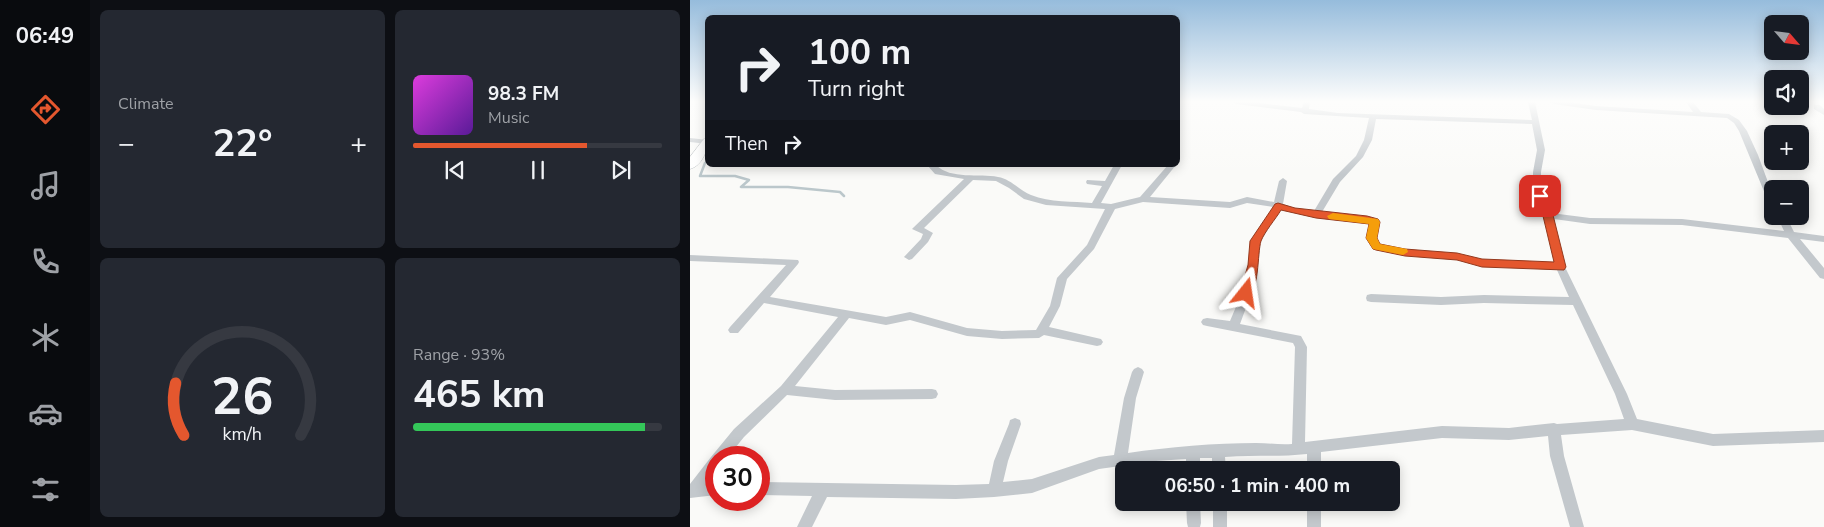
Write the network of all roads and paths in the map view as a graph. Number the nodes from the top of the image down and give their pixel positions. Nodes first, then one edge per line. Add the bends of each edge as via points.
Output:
1 (1371, 127) edge
2 (1537, 127) edge
3 (1740, 127) edge
4 (690, 140) edge
5 (705, 142) edge
6 (705, 145) edge
7 (690, 166) edge
8 (933, 167) edge
9 (1117, 167) edge
10 (1170, 167) edge
11 (971, 177) junction
12 (1764, 180) edge
13 (1284, 181) dead end
14 (1090, 182) dead end
15 (1108, 184) junction
16 (1143, 199) junction
17 (1095, 206) junction
18 (1278, 206) junction
19 (1111, 207) junction
20 (1316, 215) junction
21 (1548, 215) junction
22 (1786, 225) edge
23 (1791, 235) junction
24 (1824, 239) edge
25 (909, 257) dead end
26 (690, 258) edge
27 (1560, 267) junction
28 (1824, 275) edge
29 (1246, 293) dead end
30 (1371, 298) dead end
31 (761, 299) junction
32 (1576, 301) junction
33 (1242, 305) dead end
34 (846, 314) junction
35 (1207, 322) dead end
36 (1234, 326) junction
37 (734, 330) dead end
38 (1042, 330) junction
39 (1097, 342) dead end
40 (1138, 372) dead end
41 (784, 390) junction
42 (932, 394) dead end
43 (1015, 424) dead end
44 (1632, 424) junction
45 (1554, 429) junction
46 (1824, 436) edge
47 (729, 446) edge
48 (1314, 446) junction
49 (1298, 448) junction
50 (1218, 453) junction
51 (1193, 454) junction
52 (1120, 460) junction
53 (1193, 461) edge
54 (1218, 461) edge
55 (1314, 461) edge
56 (705, 474) edge
57 (770, 489) edge
58 (705, 490) edge
59 (823, 490) junction
60 (994, 490) junction
61 (691, 491) edge
62 (1194, 511) edge
63 (1220, 511) edge
64 (1314, 511) edge
65 (1194, 523) dead end
66 (804, 527) edge
67 (1220, 527) edge
68 (1314, 527) edge
69 (1577, 527) edge

1 - 20 street via 1368,140 1358,157 1336,181
2 - 21 street via 1541,150 1537,183 1543,210
3 - 12 street
4 - 5 street
6 - 7 highway
8 - 11 street via 938,172
9 - 15 street
10 - 16 street
11 - 17 street via 998,179 1027,197
11 - 25 street via 917,229 928,233
13 - 18 street
14 - 15 street
15 - 17 street
16 - 18 street via 1230,205 1247,200
16 - 19 street
17 - 19 street
18 - 20 street
18 - 29 street via 1256,241
19 - 38 street via 1091,247 1062,278 1055,306
20 - 27 street via 1375,222 1372,238 1376,246 1482,263
21 - 23 street via 1604,221 1733,226
21 - 27 street
22 - 23 street
23 - 24 street
23 - 28 street
26 - 31 street via 794,262
27 - 32 street
30 - 32 street
31 - 34 street
31 - 37 street
32 - 44 street
33 - 36 street
34 - 38 street via 886,321 910,316 967,332 1002,335 1039,334
34 - 41 street
35 - 36 street
36 - 49 street via 1297,339 1301,347
38 - 39 street
40 - 52 street via 1130,398
41 - 42 street via 835,395
41 - 47 street
43 - 60 street
44 - 45 street
44 - 46 street via 1713,440
45 - 48 street via 1509,434 1442,432
45 - 69 street via 1557,456
48 - 49 street
48 - 55 street
49 - 50 street
50 - 51 street
50 - 54 street
51 - 52 street
51 - 53 street
52 - 60 street via 1099,462 1032,486
56 - 61 street
57 - 59 street
58 - 61 street
59 - 60 street
59 - 66 street
62 - 65 street
63 - 67 street
64 - 68 street

